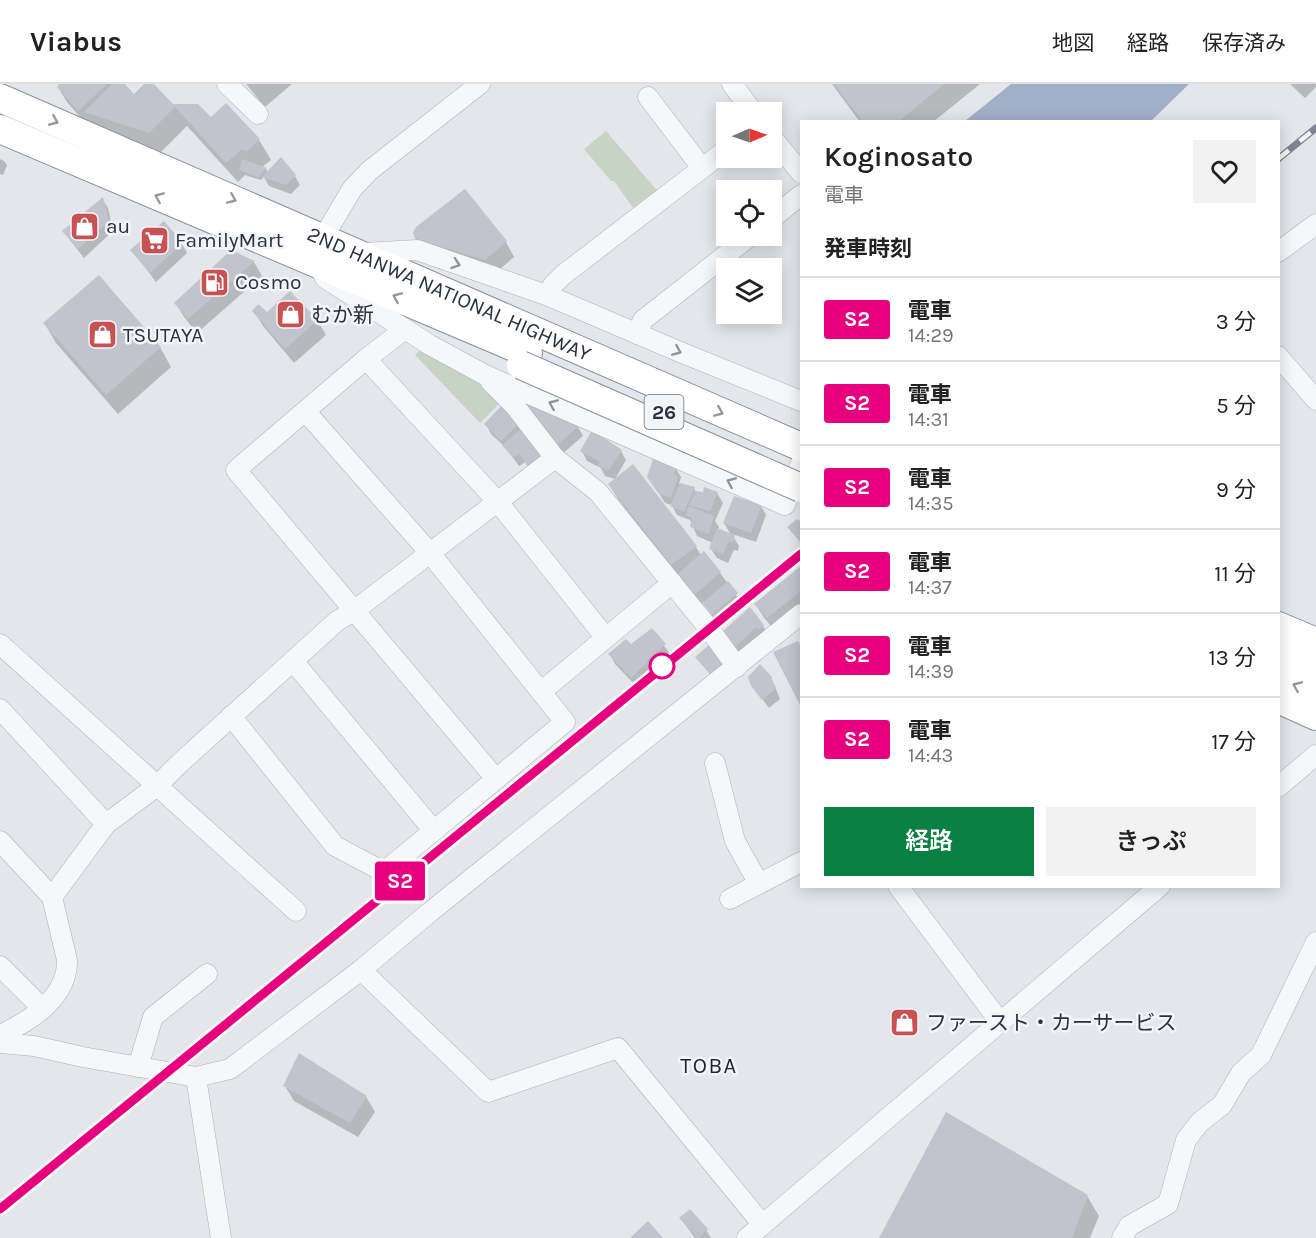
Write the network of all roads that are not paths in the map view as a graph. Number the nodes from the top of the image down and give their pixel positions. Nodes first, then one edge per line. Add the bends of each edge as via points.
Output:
1 (7, 84) edge
2 (227, 84) edge
3 (480, 84) edge
4 (732, 84) edge
5 (0, 90) edge
6 (648, 97) dead end
7 (0, 98) edge
8 (746, 102) edge
9 (258, 114) dead end
10 (0, 129) edge
11 (782, 149) edge
12 (716, 158) edge
13 (702, 168) junction
14 (800, 172) edge
15 (800, 196) edge
16 (782, 210) edge
17 (1316, 224) edge
18 (737, 246) edge
19 (320, 251) junction
20 (1280, 251) edge
21 (358, 253) junction
22 (549, 296) junction
23 (405, 329) junction
24 (637, 334) junction
25 (571, 338) junction
26 (366, 359) junction
27 (525, 359) junction
28 (1280, 359) edge
29 (485, 375) junction
30 (1316, 400) edge
31 (800, 401) edge
32 (306, 412) junction
33 (800, 426) edge
34 (800, 447) edge
35 (555, 458) junction
36 (800, 466) edge
37 (800, 471) edge
38 (800, 488) edge
39 (498, 502) junction
40 (430, 553) junction
41 (672, 583) junction
42 (355, 610) junction
43 (800, 615) edge
44 (1280, 615) edge
45 (1280, 627) edge
46 (1316, 631) edge
47 (605, 637) junction
48 (1316, 642) edge
49 (0, 644) edge
50 (1280, 654) edge
51 (293, 661) junction
52 (737, 667) junction
53 (1316, 670) edge
54 (1280, 680) edge
55 (542, 691) junction
56 (1298, 706) edge
57 (0, 709) edge
58 (231, 716) junction
59 (1316, 755) edge
60 (715, 764) dead end
61 (496, 778) junction
62 (1280, 785) edge
63 (157, 786) junction
64 (106, 824) junction
65 (434, 831) junction
66 (0, 842) edge
67 (800, 863) edge
68 (759, 884) junction
69 (900, 888) edge
70 (1158, 888) edge
71 (52, 897) junction
72 (730, 899) dead end
73 (296, 911) dead end
74 (1316, 942) edge
75 (0, 966) edge
76 (361, 970) junction
77 (207, 974) dead end
78 (43, 1009) junction
79 (1000, 1022) junction
80 (0, 1035) edge
81 (0, 1043) edge
82 (138, 1067) junction
83 (196, 1077) junction
84 (763, 1225) junction
85 (221, 1238) edge
86 (747, 1238) edge
87 (1122, 1238) edge

1 - 5 street
2 - 9 street
3 - 19 street via 369,171 352,189
4 - 8 street
6 - 13 street
7 -> 19 highway, 2ND HANWA NATIONAL HIGHWAY / 26
19 -> 10 highway, 2ND HANWA NATIONAL HIGHWAY / 26
11 - 14 street
12 - 13 street
13 - 22 street via 564,275 553,285
15 - 16 street
17 - 20 street
18 - 24 street via 644,320
19 - 21 highway, 2ND HANWA NATIONAL HIGHWAY / 26
19 - 23 street via 325,278
27 -> 19 highway, 2ND HANWA NATIONAL HIGHWAY / 26
21 -> 22 street via 417,250
21 - 25 highway, 2ND HANWA NATIONAL HIGHWAY / 26 via 504,318 527,311
22 - 24 street
23 - 26 street
23 - 29 street
24 -> 31 street
25 - 33 highway
25 -> 34 highway, 2ND HANWA NATIONAL HIGHWAY / 26
26 - 32 street
26 - 39 street
27 - 37 highway, 2ND HANWA NATIONAL HIGHWAY / 26
27 - 38 highway, bridge
28 - 30 street
29 - 35 street
36 -> 29 street via 785,505
32 - 40 street
32 - 42 street via 236,470
35 - 39 street
35 - 41 street via 598,492
39 - 40 street
39 - 47 street
40 - 42 street
40 - 55 street
41 - 47 street
41 - 52 street
42 - 51 street
42 - 61 street
43 - 52 street
44 - 46 street
45 - 48 highway
47 - 55 street
49 - 63 street
50 - 53 highway
51 - 58 street
51 - 65 street
52 - 76 street
56 -> 54 highway
55 - 61 street via 565,722
57 - 64 street
58 - 63 street
58 - 65 street via 335,846 384,872
59 - 62 street
60 - 68 street via 735,842
61 - 65 street
63 - 64 street
63 - 73 street
64 - 71 street
66 - 71 street
67 - 68 street
68 - 72 street
69 - 79 street
70 - 79 street
71 - 78 street via 67,969 61,986
74 - 87 street via 1261,1055 1241,1072 1222,1105 1200,1122 1186,1140 1168,1204 1129,1226
75 - 78 street
76 - 83 street via 230,1070
76 - 84 street via 488,1092 618,1048
77 - 82 street via 180,986 153,1017
78 - 80 street
79 - 84 street
81 - 82 street
82 - 83 street
83 - 85 street
84 - 86 street

